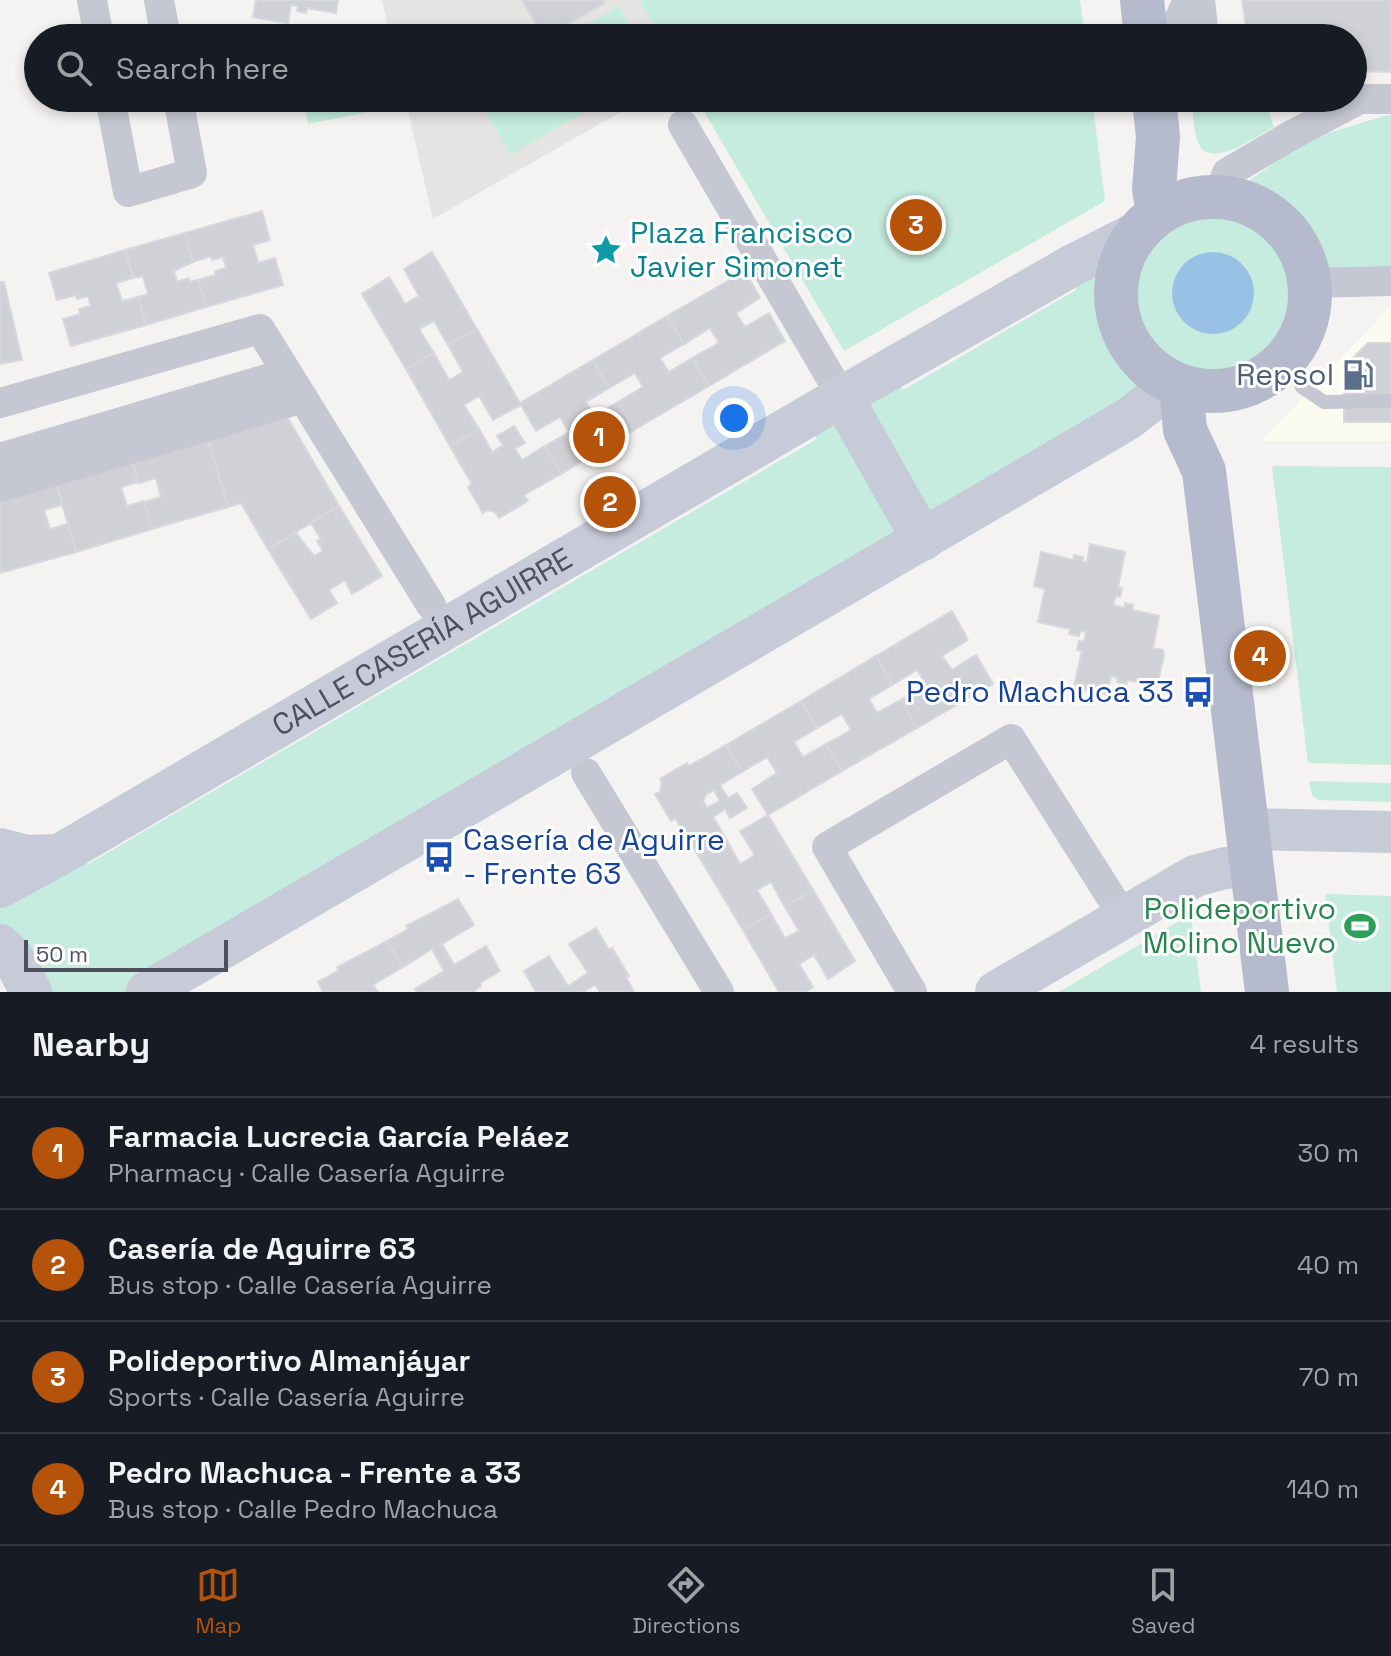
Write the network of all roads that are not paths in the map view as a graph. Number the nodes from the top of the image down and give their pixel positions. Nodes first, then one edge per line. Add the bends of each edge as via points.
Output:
1 (92, 0) edge
2 (159, 0) edge
3 (1142, 0) edge
4 (1188, 0) edge
5 (1200, 0) edge
6 (96, 24) edge
7 (163, 24) edge
8 (1145, 24) edge
9 (1176, 24) edge
10 (1203, 24) edge
11 (1367, 99) edge
12 (1391, 99) edge
13 (113, 112) edge
14 (181, 112) edge
15 (1333, 112) edge
16 (1156, 117) edge
17 (683, 125) dead end
18 (1212, 196) junction
19 (1148, 222) junction
20 (1391, 281) edge
21 (1311, 283) junction
22 (1287, 358) junction
23 (295, 385) junction
24 (1177, 385) junction
25 (1230, 390) junction
26 (842, 397) junction
27 (1391, 401) edge
28 (0, 403) edge
29 (0, 458) edge
30 (1204, 471) junction
31 (0, 487) edge
32 (923, 540) junction
33 (431, 605) dead end
34 (586, 773) dead end
35 (1391, 832) edge
36 (1250, 848) junction
37 (0, 849) edge
38 (59, 855) junction
39 (0, 887) edge
40 (1123, 916) junction
41 (0, 945) edge
42 (31, 992) edge
43 (147, 992) edge
44 (719, 992) edge
45 (912, 992) edge
46 (996, 992) edge
47 (1267, 992) edge

1 - 6 street
2 - 7 street
3 - 8 main road
4 - 9 street
5 - 10 street
11 - 12 street
13 - 14 street via 128,192 192,173
15 - 18 street via 1227,173
16 - 18 main road
16 - 19 main road
17 - 26 street
18 - 19 main road via 1180,201
18 - 21 main road via 1263,209 1296,241
19 - 24 main road via 1120,263 1115,298 1123,333 1144,363
19 - 26 main road, CALLE CASERÍA AGUIRRE
20 - 21 street
21 - 22 main road via 1307,323
22 - 25 main road via 1262,379
22 - 27 lane via 1302,387 1324,402
23 - 28 street via 260,329
23 - 29 street
23 - 31 street
23 - 33 street
24 - 25 main road
24 - 30 main road via 1185,430
24 - 32 main road
25 - 30 main road
26 - 32 main road
26 - 38 main road, CALLE CASERÍA AGUIRRE
30 - 36 main road
32 - 43 main road
34 - 44 street
35 - 36 main road
36 - 40 main road via 1225,868 1195,876
36 - 47 main road
37 - 38 main road via 28,856
38 - 39 main road, CALLE CASERÍA AGUIRRE
40 - 45 street via 1011,739 827,847
40 - 46 main road
41 - 42 main road

